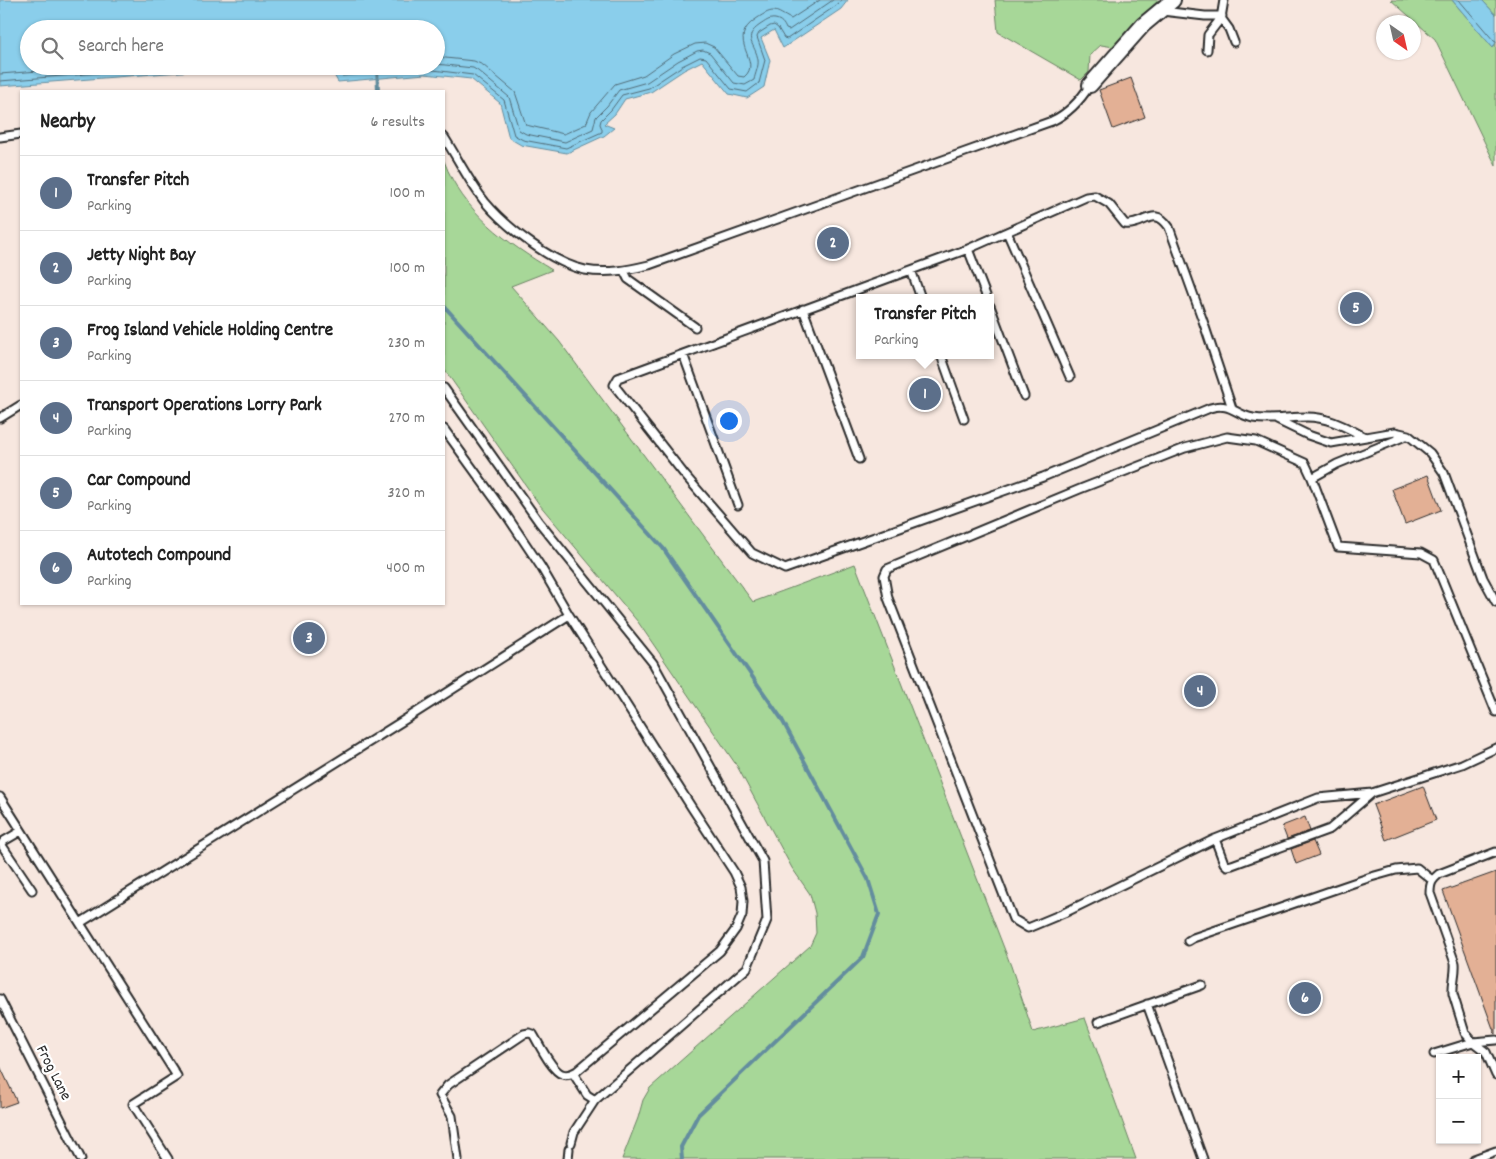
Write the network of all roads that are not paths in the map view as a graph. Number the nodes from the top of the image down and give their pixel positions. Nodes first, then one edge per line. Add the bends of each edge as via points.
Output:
1 (1173, 0) edge
2 (1224, 0) edge
3 (1160, 10) junction
4 (1222, 17) junction
5 (1234, 42) dead end
6 (1207, 50) dead end
7 (1090, 85) joint
8 (20, 134) edge
9 (0, 137) edge
10 (445, 139) edge
11 (1007, 232) junction
12 (968, 249) junction
13 (911, 270) junction
14 (624, 271) junction
15 (920, 294) edge
16 (985, 294) edge
17 (803, 309) junction
18 (994, 317) edge
19 (695, 327) dead end
20 (683, 354) junction
21 (942, 359) edge
22 (1070, 377) dead end
23 (445, 389) edge
24 (1024, 396) dead end
25 (20, 406) edge
26 (1232, 408) junction
27 (0, 418) edge
28 (964, 419) dead end
29 (1275, 419) junction
30 (445, 430) edge
31 (1408, 435) junction
32 (1365, 437) junction
33 (859, 459) dead end
34 (1312, 478) junction
35 (738, 504) dead end
36 (1496, 602) edge
37 (569, 615) junction
38 (1496, 712) edge
39 (1496, 748) edge
40 (1372, 793) junction
41 (0, 797) edge
42 (21, 831) junction
43 (1215, 839) junction
44 (1496, 852) edge
45 (1432, 880) junction
46 (32, 890) dead end
47 (80, 923) junction
48 (1188, 941) dead end
49 (1202, 985) dead end
50 (0, 999) edge
51 (1147, 1004) junction
52 (1098, 1022) dead end
53 (1496, 1040) edge
54 (1472, 1042) junction
55 (1434, 1054) dead end
56 (1494, 1062) edge
57 (573, 1073) junction
58 (1496, 1075) edge
59 (595, 1100) junction
60 (1496, 1151) edge
61 (81, 1159) edge
62 (168, 1159) edge
63 (458, 1159) edge
64 (568, 1159) edge
65 (1203, 1159) edge
66 (1474, 1159) edge

1 - 3 street
2 - 4 lane
3 - 4 lane
3 - 7 street
4 - 5 lane
4 - 6 lane via 1208,34
7 - 14 lane via 1073,108 1052,121 649,265
8 - 9 lane
10 - 14 lane via 486,203 515,231 565,263 585,270
11 - 12 lane
11 - 22 lane
11 - 26 lane via 1095,196 1109,204 1125,224 1132,225 1158,216 1169,227
12 - 13 lane
12 - 16 lane
13 - 15 lane
13 - 17 lane
14 - 19 lane via 628,279
17 - 20 lane
17 - 33 lane
18 - 24 lane
20 - 26 lane via 618,378 614,385 752,553 785,569 1043,477 1210,408 1219,405
20 - 35 lane
21 - 28 lane
23 - 59 lane via 539,522 653,663 762,862 767,920 747,968
25 - 27 lane
26 - 29 lane via 1254,418
29 - 32 lane via 1309,417 1335,422
29 - 32 lane via 1331,443
30 - 37 lane via 541,567
31 - 32 lane via 1395,432
31 - 34 lane via 1337,464
31 - 36 lane via 1436,459 1444,473 1483,578
34 - 38 lane via 1338,547 1421,553 1434,560
34 - 43 lane via 1305,463 1256,441 1227,437 1185,448 1080,489 887,569 884,576 888,598 1013,919 1028,928
37 - 47 lane
37 - 57 lane via 734,872 743,901 736,929 720,951
39 - 40 lane via 1462,764
40 - 43 lane via 1318,798
40 - 43 lane via 1330,828 1232,866 1224,863
41 - 42 lane
42 - 46 lane via 2,844
42 - 47 lane
44 - 45 lane
45 - 48 lane via 1417,868 1379,874
45 - 54 lane via 1430,893 1455,963 1453,994 1465,1033
47 - 62 lane via 177,1076 133,1104
49 - 51 lane
50 - 61 lane, Frog Lane
51 - 52 lane
51 - 65 lane
53 - 54 lane
54 - 55 lane
54 - 56 lane
56 - 58 lane
57 - 59 lane
57 - 63 lane via 560,1074 534,1034 530,1033 448,1085 440,1095 452,1116
59 - 64 lane via 574,1132
60 - 66 lane

